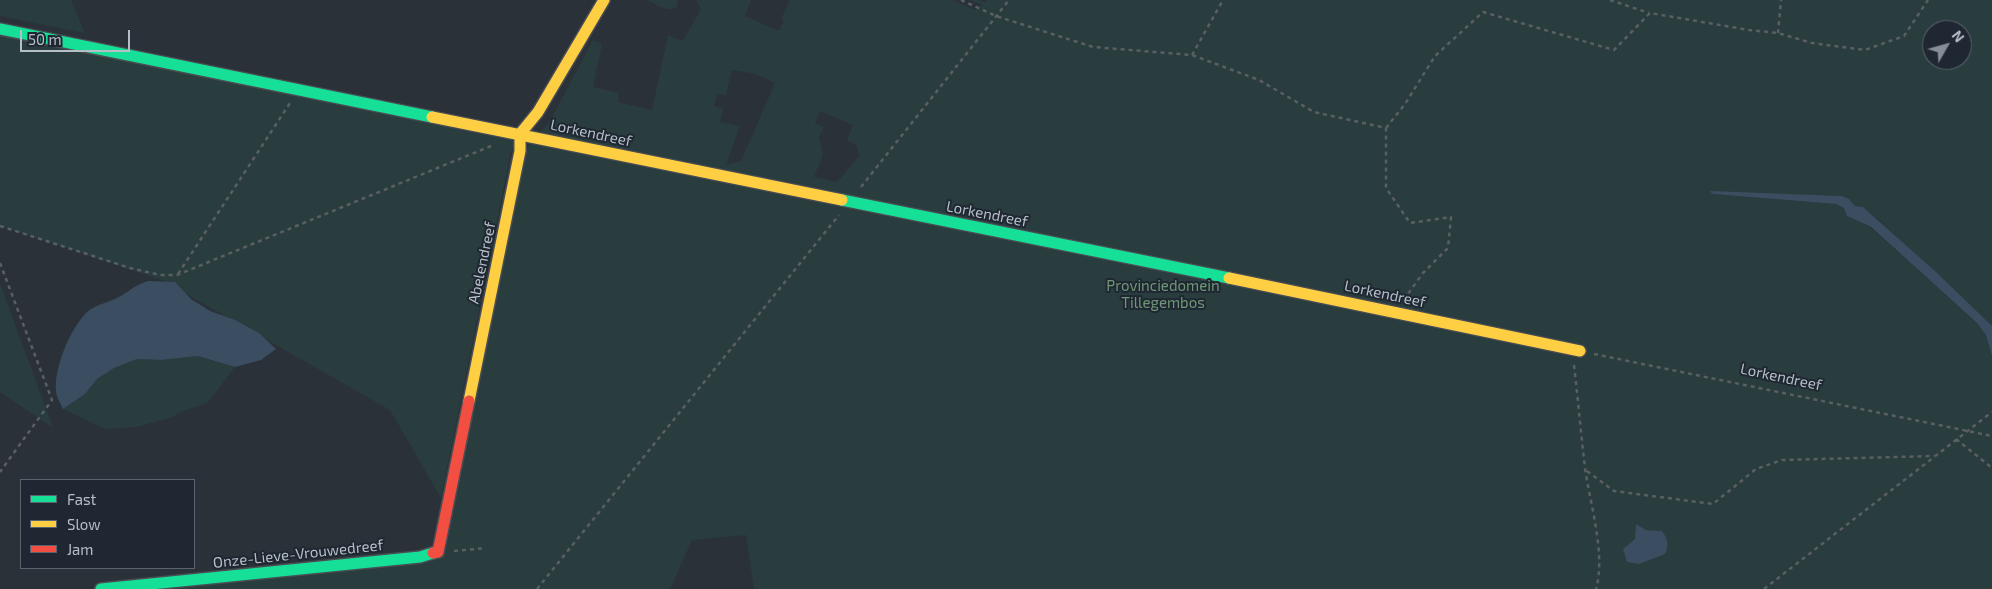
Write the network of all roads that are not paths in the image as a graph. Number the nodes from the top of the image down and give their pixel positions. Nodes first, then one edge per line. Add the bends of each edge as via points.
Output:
1 (604, 0) edge
2 (0, 29) edge
3 (520, 134) junction
4 (1580, 351) road end
5 (438, 552) joint
6 (101, 589) edge

1 - 3 street via 538,112
2 - 3 street, Lorkendreef
3 - 4 street, Lorkendreef
3 - 5 street, Abelendreef via 520,151
5 - 6 street, Onze-Lieve-Vrouwedreef via 420,557

